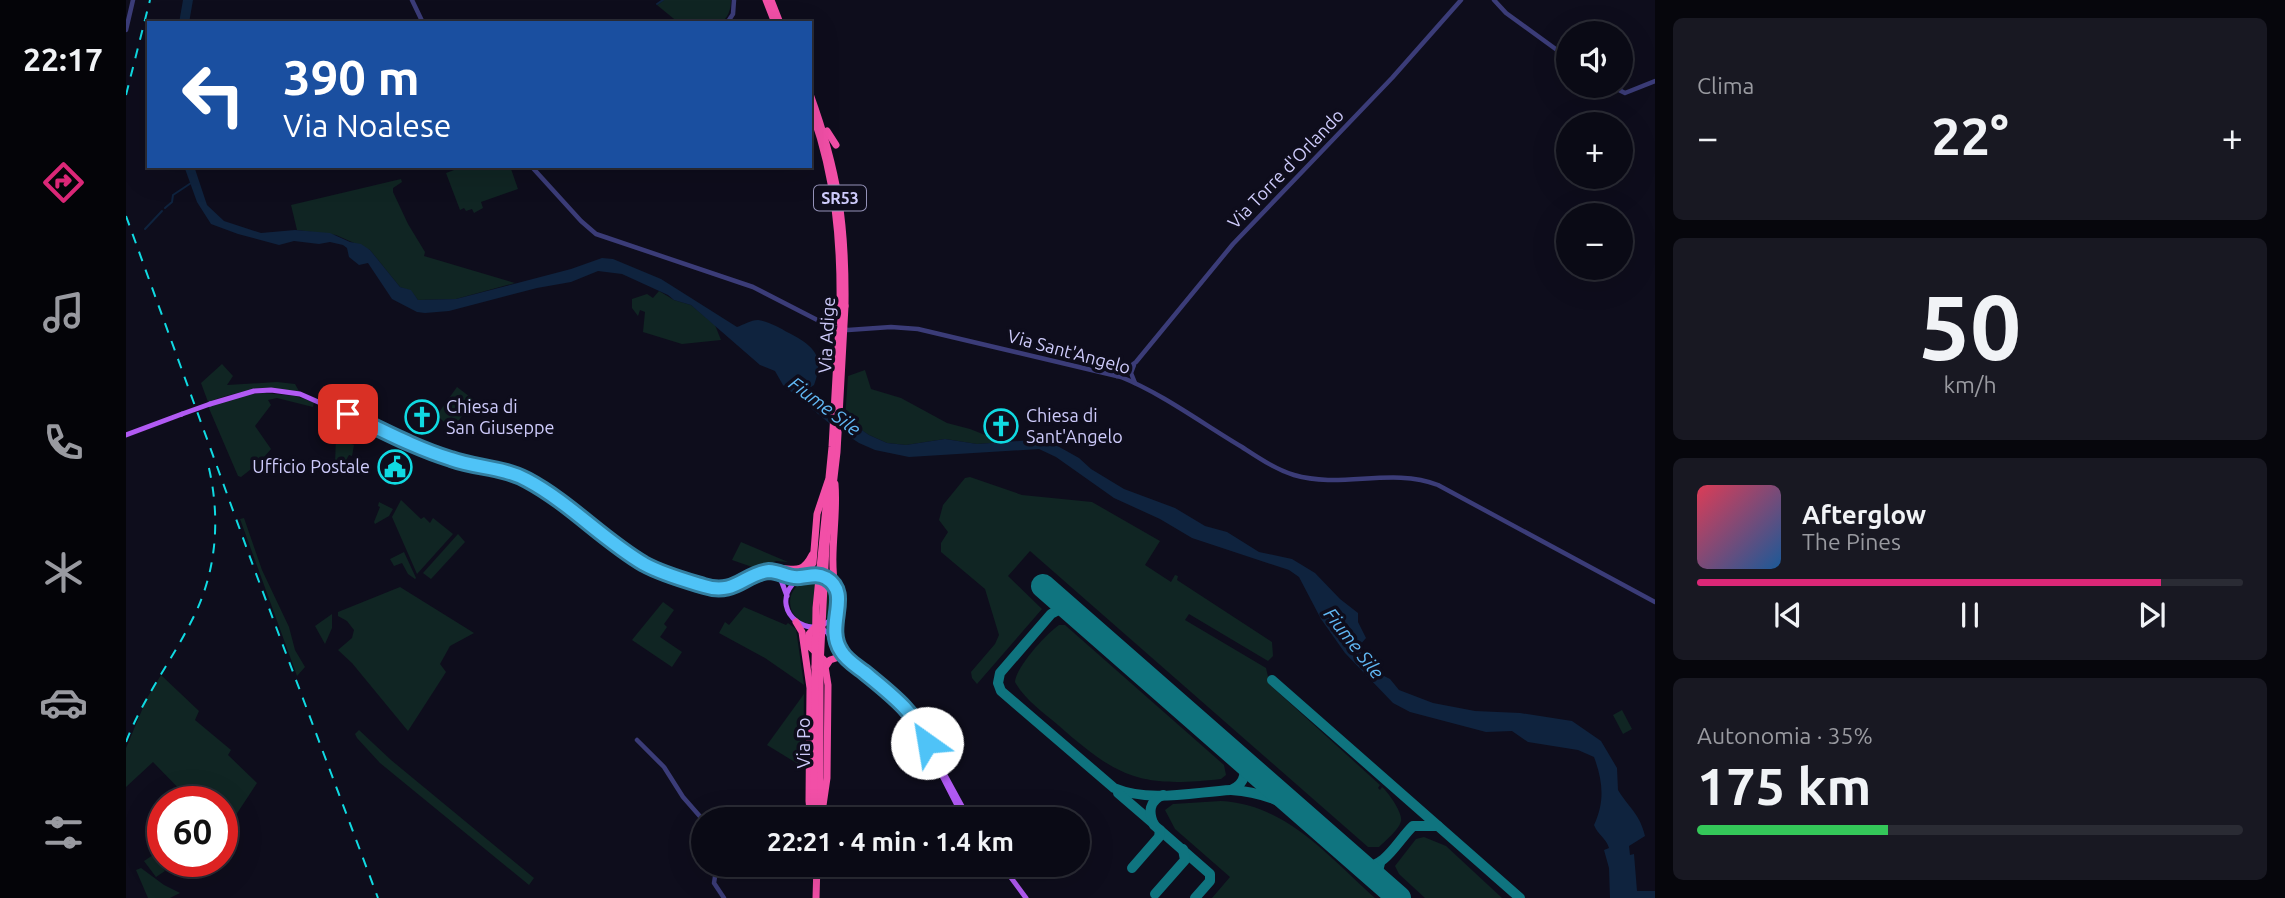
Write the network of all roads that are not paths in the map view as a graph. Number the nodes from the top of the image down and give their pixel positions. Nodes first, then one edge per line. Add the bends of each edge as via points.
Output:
1 (412, 0) edge
2 (734, 0) edge
3 (765, 0) edge
4 (771, 0) edge
5 (1461, 0) edge
6 (1494, 0) edge
7 (133, 2) edge
8 (776, 20) edge
9 (422, 21) edge
10 (728, 21) edge
11 (126, 30) edge
12 (1556, 49) edge
13 (1655, 80) edge
14 (1633, 90) edge
15 (812, 105) edge
16 (836, 145) dead end
17 (533, 168) edge
18 (827, 185) dead end
19 (838, 229) junction
20 (842, 306) junction
21 (1128, 371) junction
22 (1117, 376) junction
23 (1125, 379) junction
24 (1135, 383) junction
25 (126, 433) edge
26 (832, 477) junction
27 (813, 551) junction
28 (768, 571) junction
29 (803, 577) junction
30 (835, 587) junction
31 (717, 589) junction
32 (787, 596) junction
33 (1655, 602) edge
34 (835, 615) junction
35 (796, 622) junction
36 (817, 627) junction
37 (839, 657) junction
38 (820, 667) junction
39 (637, 740) dead end
40 (933, 752) junction
41 (923, 756) junction
42 (937, 761) junction
43 (931, 767) junction
44 (692, 807) edge
45 (812, 807) edge
46 (817, 807) edge
47 (959, 807) edge
48 (960, 807) edge
49 (715, 877) edge
50 (814, 877) edge
51 (1011, 877) edge
52 (724, 898) edge
53 (813, 898) edge
54 (1026, 898) edge

1 - 9 street
2 - 10 street
3 - 8 highway
4 - 8 highway
5 - 21 street, Via Torre d'Orlando via 1233,244
6 - 12 street
7 - 11 street
13 - 14 street
15 - 16 highway
15 - 19 highway, Via Adige / SR53
15 - 20 highway, Via Adige / SR53 via 839,191 845,246
17 - 22 street, Via Sant'Angelo via 596,234 753,287 824,324 848,330 918,329
18 - 19 highway
19 - 20 highway, Via Adige / SR53
20 - 26 highway, Via Adige / SR53, bridge
21 - 22 street, Via Torre d'Orlando
21 - 23 street
21 - 24 street
22 - 23 street, Via Sant'Angelo
23 - 24 street, Via Sant'Angelo
24 - 33 street, Via Sant'Angelo via 1282,470 1320,480 1428,481
25 - 31 main road, bridge via 254,391 300,394 446,458 523,478 645,565
26 - 27 highway, bridge via 817,514
26 - 30 highway, bridge via 837,500
26 - 38 highway, Via Adige / SR53, bridge via 817,595
27 - 28 highway via 803,568
27 - 29 highway via 813,563
28 - 29 main road
28 - 31 main road
29 - 30 main road via 825,578
29 - 32 main road
30 - 34 main road via 839,600
31 - 32 main road via 732,589 770,574 781,580
32 - 35 main road via 787,609
34 - 36 main road
34 - 40 main road via 834,633 842,653 900,704
35 - 36 main road
35 - 45 highway via 809,668
36 - 37 main road via 828,633
36 - 38 highway via 809,634 809,646 824,660
37 - 38 highway
37 - 41 main road via 897,707 922,741
38 - 46 highway, Via Po / SR53
39 - 44 street via 664,766
40 - 41 main road
40 - 42 main road
41 - 43 main road via 924,764
42 - 43 main road
42 - 48 main road
43 - 47 main road via 941,775
49 - 52 street
50 - 53 highway
51 - 54 main road

